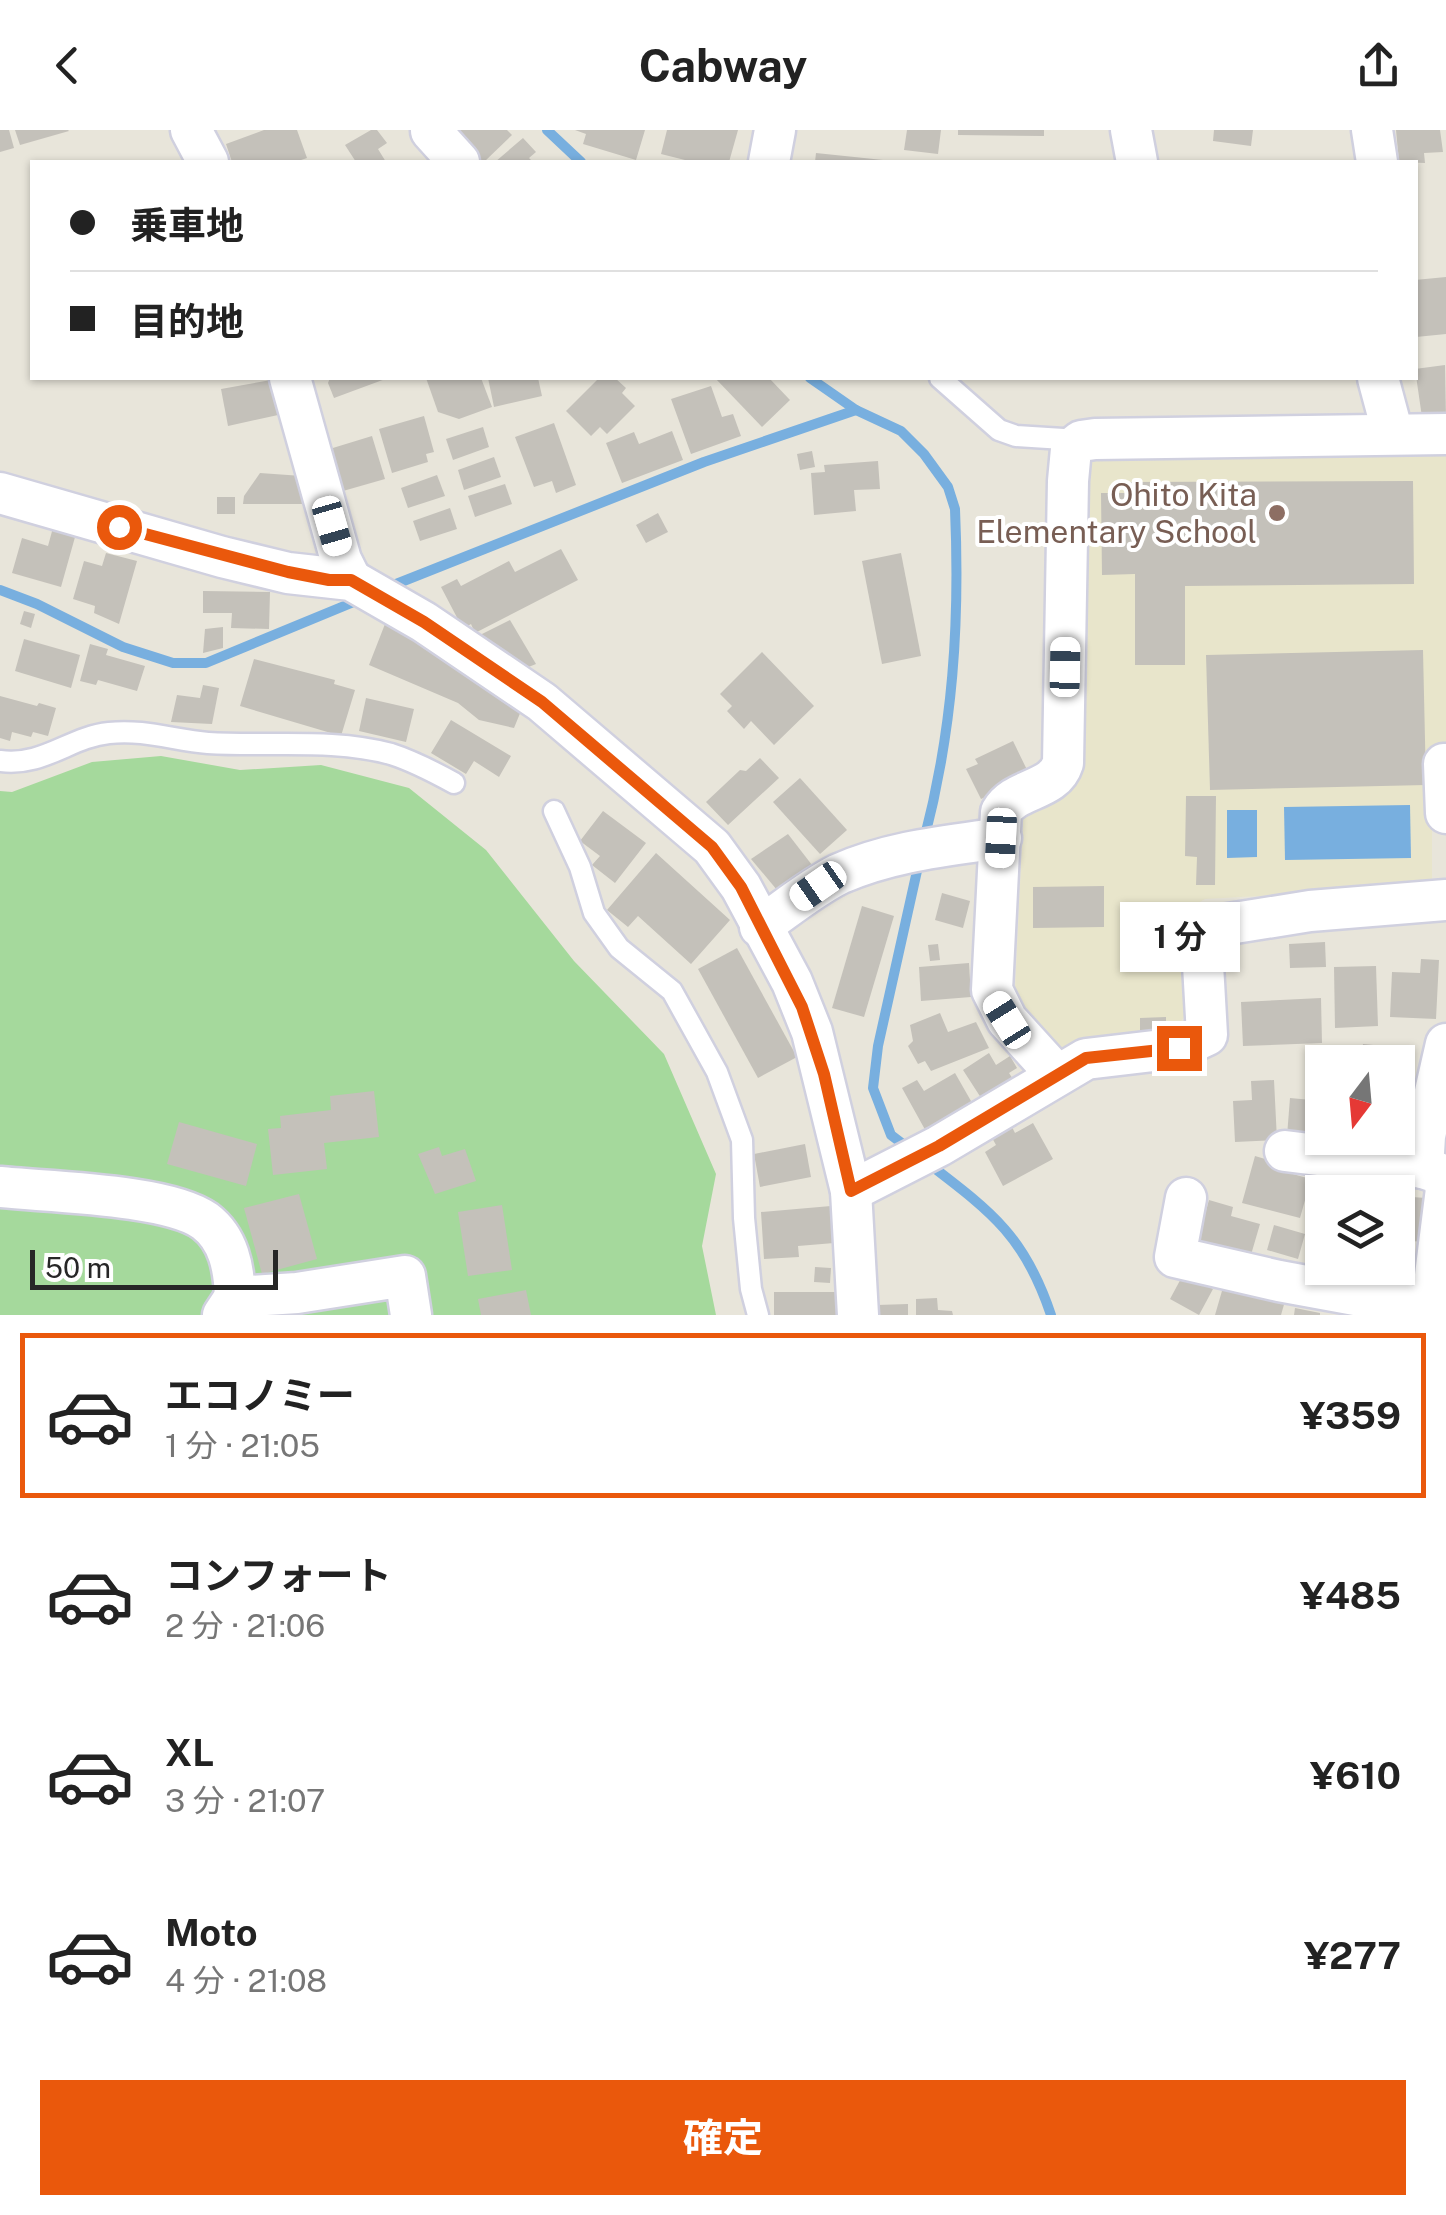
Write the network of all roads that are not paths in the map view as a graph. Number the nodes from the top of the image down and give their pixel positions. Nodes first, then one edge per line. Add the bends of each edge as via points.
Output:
1 (191, 130) edge
2 (776, 130) edge
3 (1131, 130) edge
4 (1372, 130) edge
5 (431, 132) edge
6 (207, 160) edge
7 (457, 160) edge
8 (769, 160) edge
9 (1136, 160) edge
10 (1376, 160) edge
11 (291, 380) edge
12 (942, 380) edge
13 (1379, 380) edge
14 (1393, 434) junction
15 (1446, 434) edge
16 (1081, 440) junction
17 (0, 493) edge
18 (351, 580) junction
19 (0, 761) edge
20 (1444, 764) edge
21 (454, 783) dead end
22 (554, 811) dead end
23 (1446, 813) edge
24 (1001, 838) junction
25 (1446, 900) edge
26 (760, 927) junction
27 (1446, 1044) edge
28 (1056, 1074) junction
29 (1285, 1151) dead end
30 (1437, 1172) edge
31 (0, 1187) edge
32 (851, 1191) junction
33 (1186, 1198) dead end
34 (229, 1306) edge
35 (1430, 1312) edge
36 (411, 1315) edge
37 (758, 1315) edge
38 (858, 1315) edge

1 - 6 street
2 - 8 street
3 - 9 street
4 - 10 street
5 - 7 street
11 - 18 street
12 - 16 lane via 999,430
13 - 14 street
14 - 15 street
14 - 16 street
16 - 24 street via 1071,449 1068,481 1060,773 1008,800
17 - 18 street via 222,557
18 - 26 street via 486,663 589,740 712,847
19 - 21 lane via 21,764 105,733 139,731 390,754
20 - 23 street
22 - 37 lane via 594,913 620,948 672,992 717,1072 742,1140 744,1218
24 - 26 street via 868,863 818,886
24 - 28 street via 992,990 1007,1020
25 - 28 street via 1216,926 1205,932 1202,947 1208,1035 1179,1048 1086,1058
26 - 32 street via 812,1032
27 - 30 street via 1425,1136
28 - 32 street
29 - 30 street
30 - 35 street via 1446,1189
31 - 34 street via 143,1202 192,1214 219,1235 230,1255
32 - 38 street
33 - 35 street via 1174,1257
34 - 36 street via 406,1276

